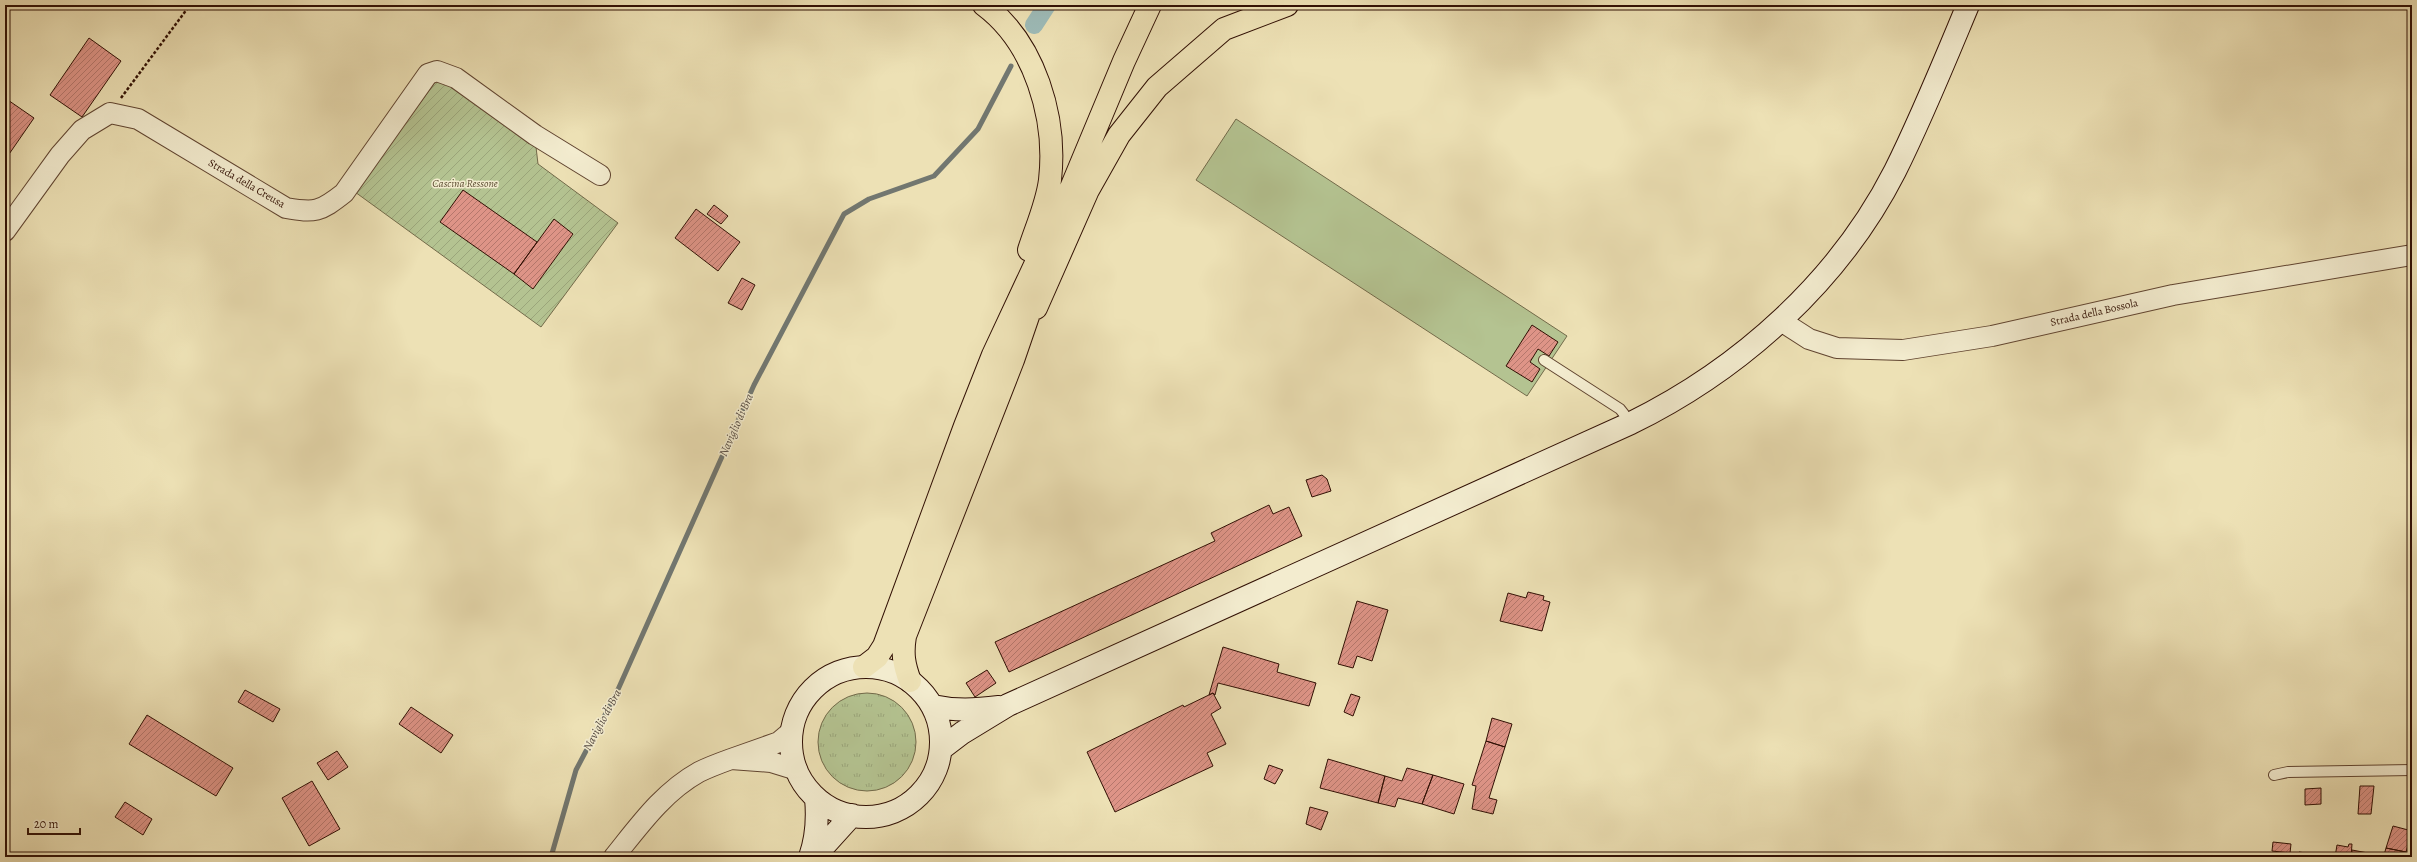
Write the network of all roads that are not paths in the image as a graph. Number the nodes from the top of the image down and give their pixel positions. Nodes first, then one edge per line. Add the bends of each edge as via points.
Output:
1 (984, 5) edge
2 (1150, 5) edge
3 (1287, 5) edge
4 (1968, 5) edge
5 (600, 175) dead end
6 (5, 231) edge
7 (2412, 255) edge
8 (1781, 321) junction
9 (1003, 358) junction
10 (1544, 360) dead end
11 (1631, 423) junction
12 (864, 667) junction
13 (910, 681) junction
14 (1008, 705) junction
15 (932, 706) junction
16 (792, 732) junction
17 (941, 749) junction
18 (731, 759) junction
19 (797, 770) junction
20 (2412, 770) edge
21 (2274, 775) dead end
22 (816, 798) junction
23 (852, 815) junction
24 (614, 857) edge
25 (810, 857) edge
26 (814, 857) edge

1 - 9 highway via 996,14 1012,34 1030,63 1038,78 1050,127 1050,180
2 - 9 highway via 1071,188
3 - 9 highway via 1224,29 1157,87 1119,135 1088,190
4 - 8 main road via 1894,171 1861,224 1826,272
5 - 6 street, Strada della Creusa via 535,136 456,78 437,71 428,74 344,193 328,206 310,212 286,208 138,119 110,113 82,130 60,155
7 - 8 street, Strada della Bossola via 2173,295 1992,336 1903,350 1837,348 1809,339
8 - 11 main road via 1692,390
9 - 12 highway via 965,426 884,646 877,657
9 - 13 highway via 905,636 902,651
10 - 11 lane via 1620,409
11 - 14 main road
12 - 13 main road via 879,668
12 - 16 main road via 835,674 816,686 802,703
13 - 15 main road via 926,696
14 - 15 main road via 964,710
14 - 17 main road
15 - 17 main road via 940,729
16 - 18 street via 779,742
16 - 19 main road via 791,748
17 - 23 main road via 935,772 923,792 905,806 885,814
18 - 19 street via 771,762
18 - 24 street via 700,772 673,789
19 - 22 main road
20 - 21 lane via 2288,772
22 - 23 main road via 828,806
22 - 25 main road via 818,820
23 - 26 main road

